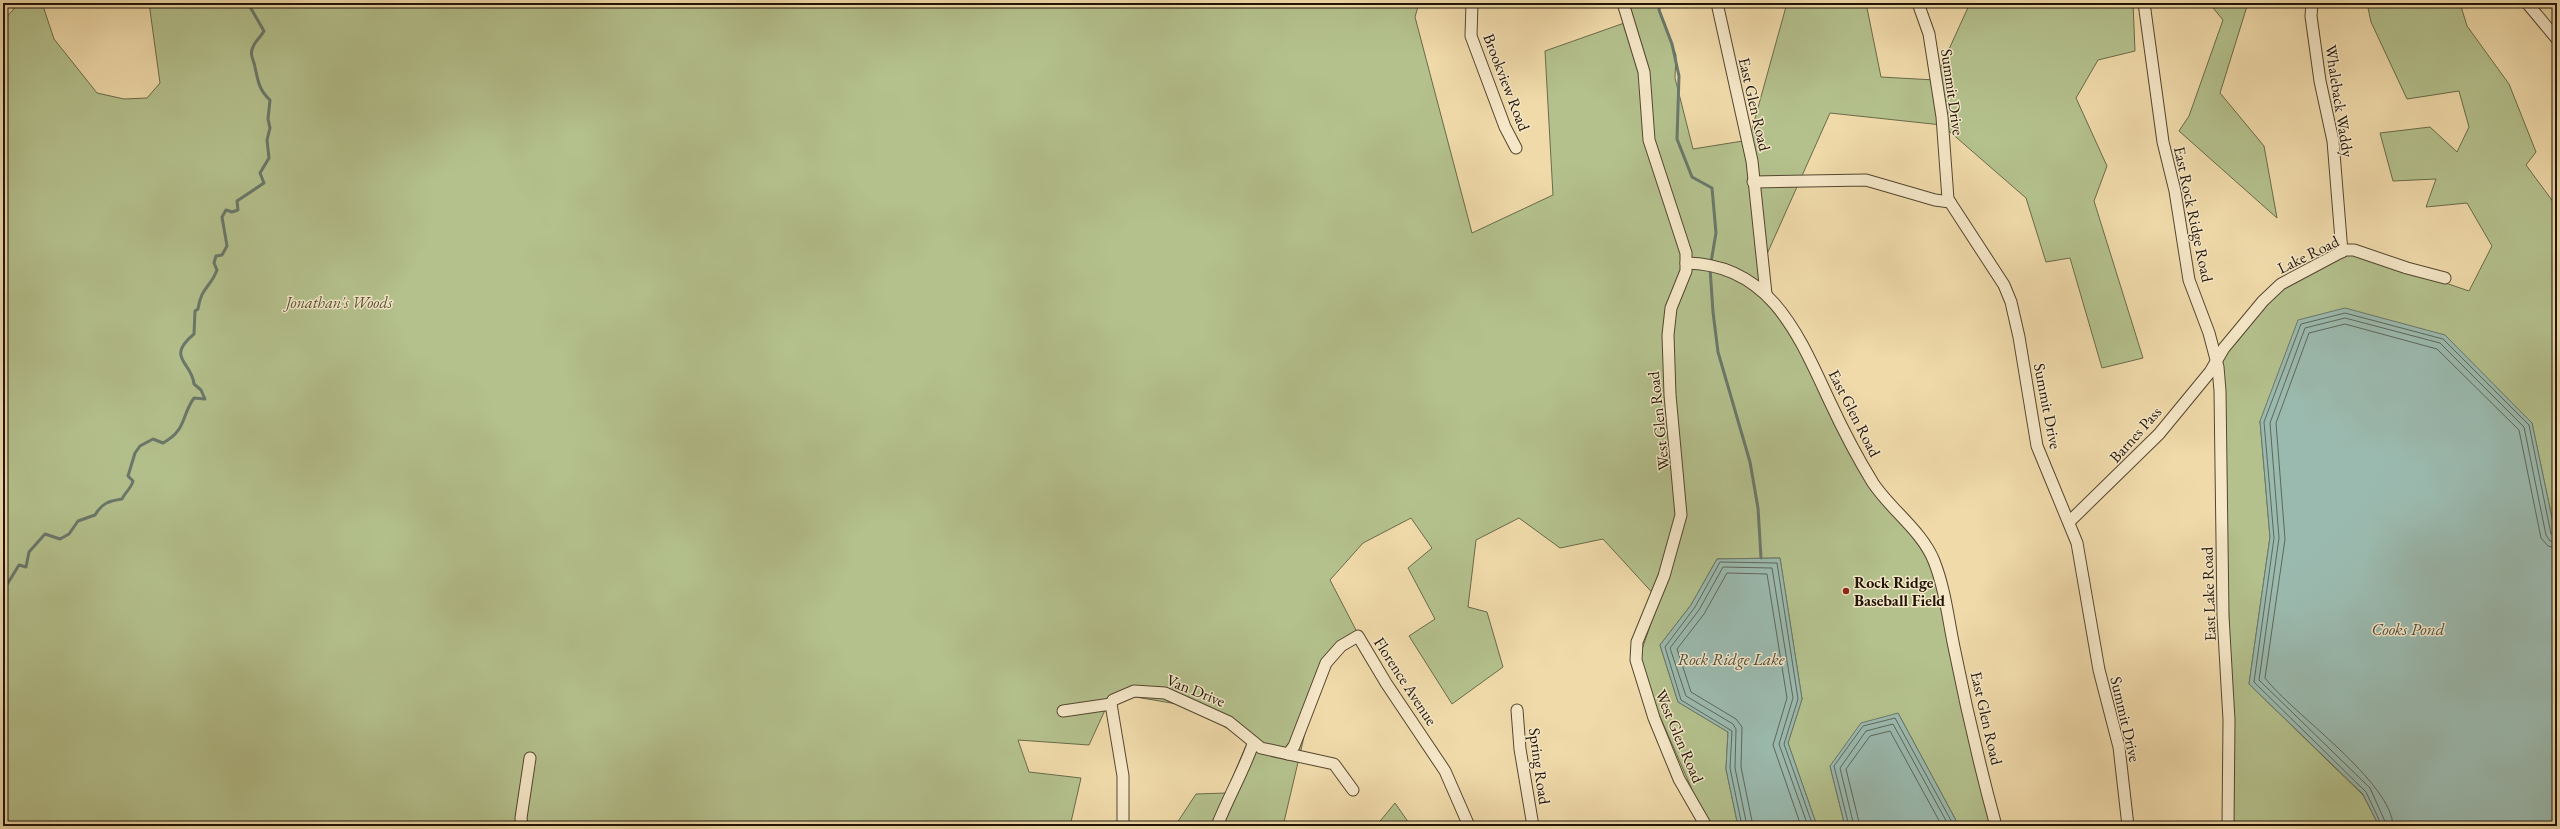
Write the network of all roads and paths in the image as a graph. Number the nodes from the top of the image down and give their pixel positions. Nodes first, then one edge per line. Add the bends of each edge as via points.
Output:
1 (1472, 3) edge
2 (1623, 3) edge
3 (1717, 3) edge
4 (1918, 3) edge
5 (2144, 3) edge
6 (2312, 3) edge
7 (2527, 3) edge
8 (2557, 39) edge
9 (1516, 148) dead end
10 (1753, 182) junction
11 (1950, 202) junction
12 (2342, 252) junction
13 (1686, 263) junction
14 (2445, 278) dead end
15 (1766, 294) junction
16 (2216, 361) junction
17 (2068, 522) junction
18 (1111, 704) junction
19 (1517, 710) dead end
20 (1063, 711) dead end
21 (1253, 744) junction
22 (1288, 754) junction
23 (530, 758) dead end
24 (1353, 790) dead end
25 (522, 826) edge
26 (1123, 826) edge
27 (1217, 826) edge
28 (1469, 826) edge
29 (1534, 826) edge
30 (1706, 826) edge
31 (1996, 826) edge
32 (2128, 826) edge
33 (2228, 826) edge

1 - 9 street, Brookview Road via 1471,36 1505,127
2 - 13 street, West Glen Road via 1644,72 1649,140 1686,253
3 - 10 street, East Glen Road via 1743,118
4 - 11 street, Summit Drive via 1929,34 1942,117
5 - 16 street, East Rock Ridge Road via 2163,142 2175,191 2189,280 2209,333
6 - 12 street, Whaleback Waddy via 2311,16 2320,81 2333,141
7 - 8 street
10 - 11 street via 1866,180
10 - 15 street, East Glen Road
11 - 17 street, Summit Drive via 2004,285 2011,302 2037,446
12 - 14 street, Lake Road via 2365,252 2407,268
12 - 16 street, Lake Road via 2281,284 2246,320
13 - 15 street via 1716,265
13 - 30 street, West Glen Road via 1686,270 1671,308 1668,335 1668,369 1681,515 1664,576 1637,642 1636,660 1654,718 1679,779
15 - 31 street, East Glen Road via 1784,312 1803,342 1843,430 1874,484 1894,511 1920,538 1933,559 1942,586 1955,654
16 - 17 street, Barnes Pass via 2160,434
16 - 33 street, East Lake Road via 2220,391 2223,609 2229,720
17 - 32 street, Summit Drive via 2077,543 2096,657 2119,747
18 - 20 street
18 - 21 street, Van Drive via 1113,700 1134,691 1165,693 1229,722
18 - 26 street via 1123,776
19 - 29 street, Spring Road via 1520,749
21 - 22 street, Van Drive
21 - 27 street via 1243,774
22 - 24 street, Van Drive via 1334,764
22 - 28 street, Florence Avenue via 1294,746 1326,663 1341,646 1358,636 1386,683 1446,771
23 - 25 street via 520,818

